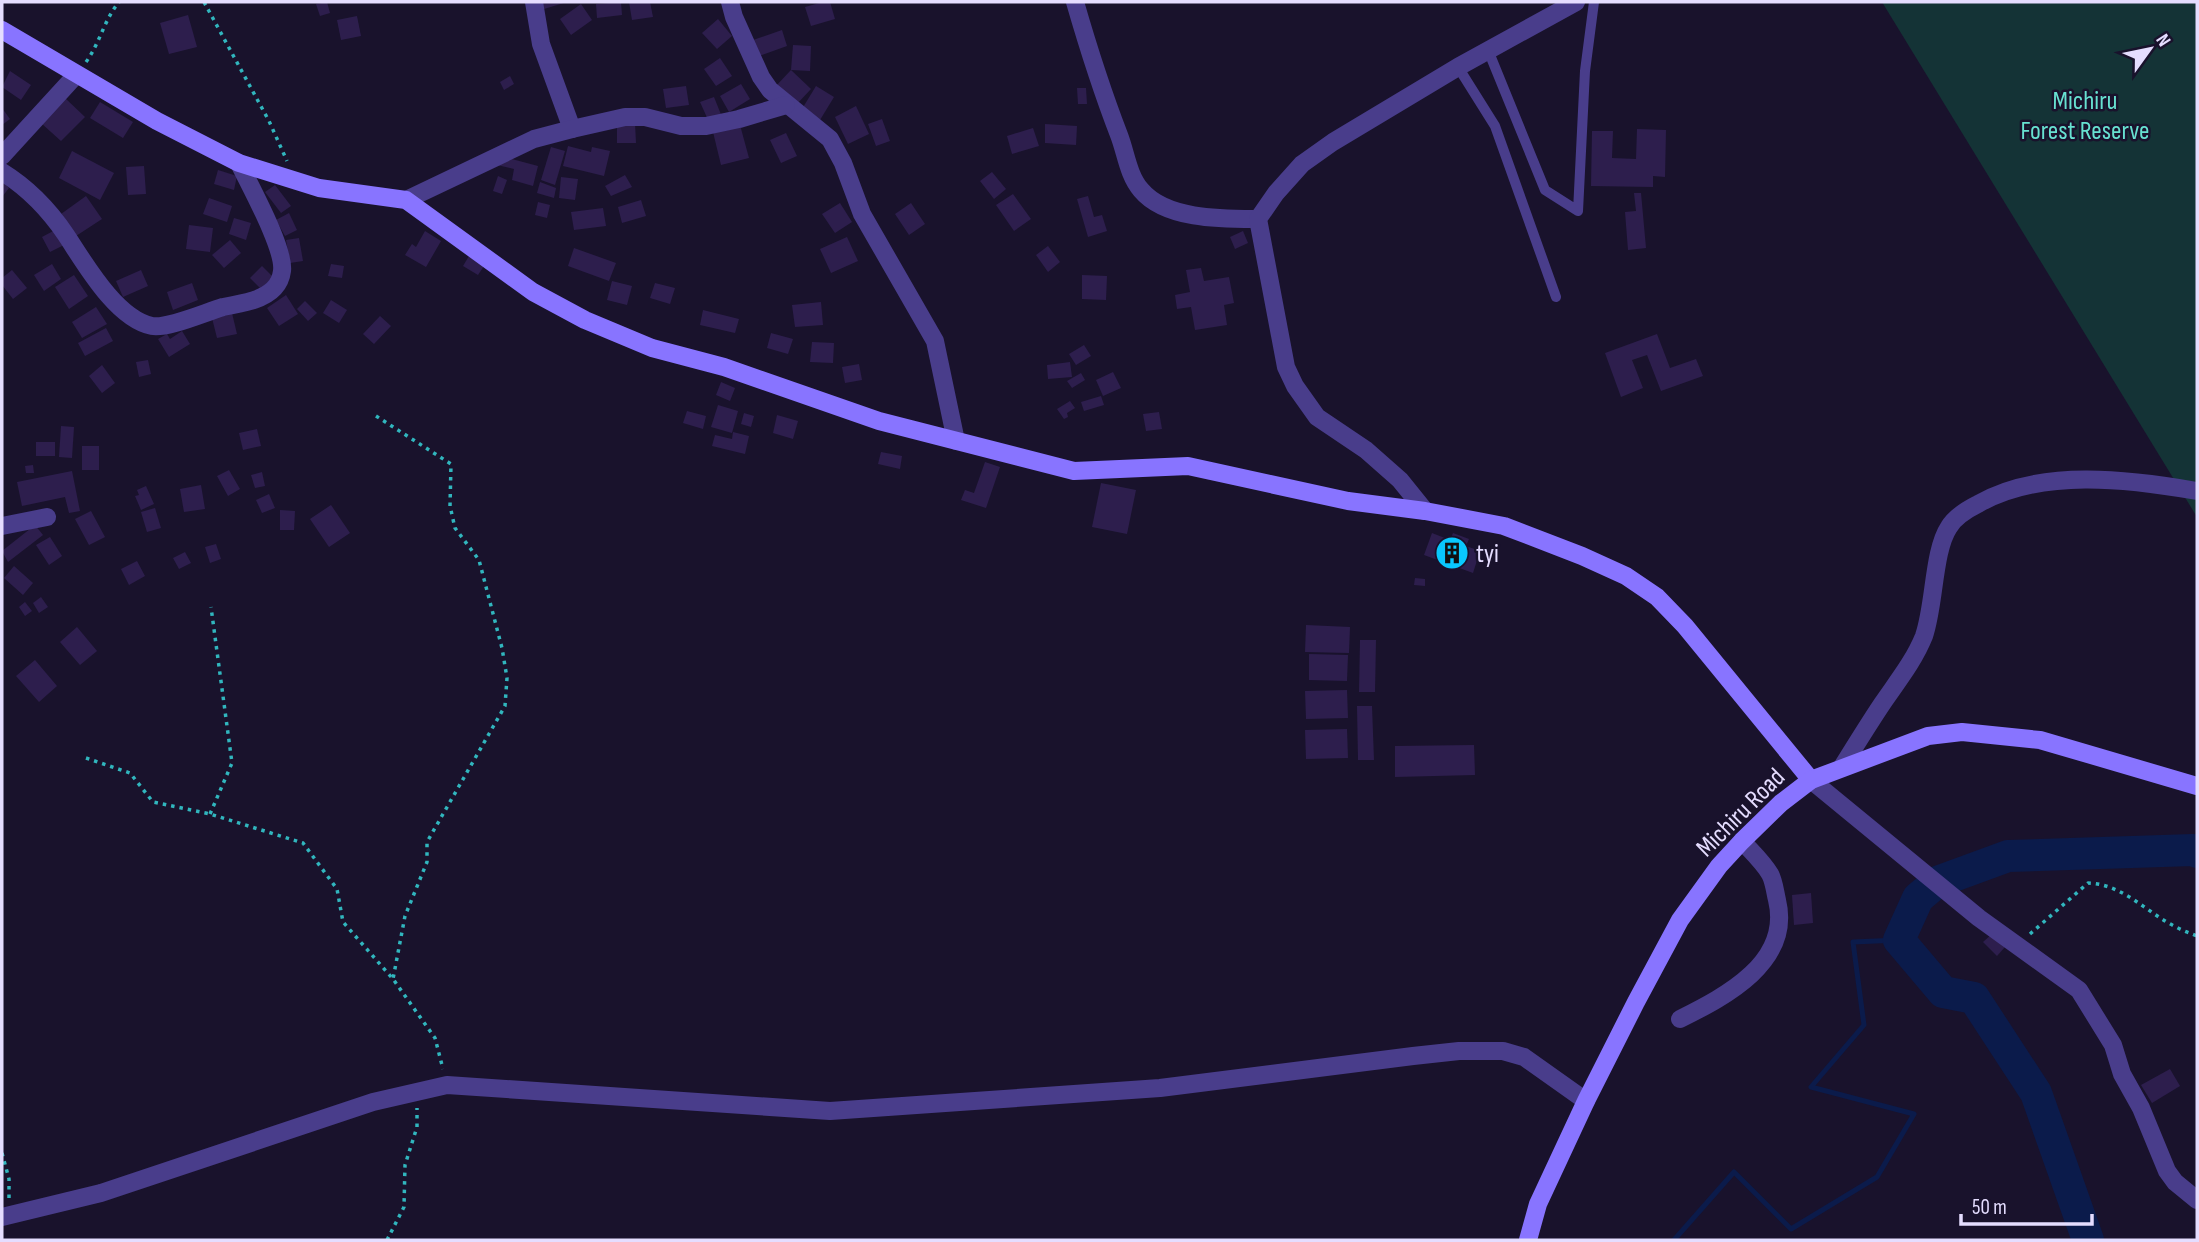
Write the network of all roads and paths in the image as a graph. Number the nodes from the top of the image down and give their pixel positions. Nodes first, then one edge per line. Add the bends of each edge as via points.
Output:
1 (119, 2) edge
2 (204, 2) edge
3 (534, 2) edge
4 (730, 2) edge
5 (1075, 2) edge
6 (1576, 2) edge
7 (1594, 2) edge
8 (2, 30) edge
9 (1488, 50) junction
10 (1458, 67) junction
11 (76, 75) junction
12 (786, 105) junction
13 (572, 129) junction
14 (2, 156) edge
15 (239, 163) junction
16 (2, 172) edge
17 (295, 181) junction
18 (406, 200) junction
19 (1258, 219) junction
20 (1556, 297) dead end
21 (376, 416) dead end
22 (956, 441) junction
23 (2197, 491) edge
24 (1425, 511) junction
25 (47, 517) dead end
26 (2, 526) edge
27 (211, 607) dead end
28 (86, 758) dead end
29 (1842, 767) junction
30 (1811, 780) junction
31 (2197, 786) edge
32 (210, 814) junction
33 (1742, 841) junction
34 (2197, 936) edge
35 (2018, 945) junction
36 (393, 979) junction
37 (1680, 1019) dead end
38 (447, 1085) junction
39 (416, 1092) junction
40 (1586, 1101) junction
41 (2, 1153) edge
42 (2197, 1200) edge
43 (6, 1216) edge
44 (387, 1240) edge
45 (1528, 1240) edge

1 - 11 path
2 - 17 path via 269,121
3 - 13 street via 541,44
4 - 12 street via 761,77
5 - 19 street via 1106,104 1142,191 1187,215
6 - 9 street
7 - 9 lane via 1585,71 1578,211 1545,190
8 - 11 street
9 - 10 street
10 - 19 street via 1303,164
10 - 20 lane via 1495,126
11 - 14 street
11 - 15 street
12 - 13 street via 706,126 625,117
12 - 22 street via 830,139 862,214 935,341
13 - 18 street via 534,139
15 - 16 street via 277,247 282,269 279,283 270,294 254,300 153,327 132,318 106,293 47,211
15 - 17 street
17 - 18 street
18 - 22 street via 533,292 585,320 652,348
19 - 24 street via 1286,367 1295,386 1317,417 1366,450
21 - 36 path via 451,464 450,506 455,528 479,561 507,678 505,706 427,842 427,862 405,916
22 - 24 street via 1074,471 1188,466 1348,500
23 - 29 street via 2092,480 2027,485 1998,492 1968,509 1950,525 1942,541 1930,614 1911,662
24 - 30 street via 1504,526 1626,576 1657,597
25 - 26 street
27 - 32 path via 232,763
28 - 32 path via 130,773 153,802
29 - 30 street, Michiru Road
29 - 31 street, Michiru Road via 1928,736 1962,732 2040,740
30 - 33 street, Michiru Road
30 - 35 street
32 - 36 path via 303,843 337,889 343,922
33 - 37 street via 1771,875 1780,931 1773,950 1744,981
33 - 40 street, Michiru Road via 1680,920
34 - 35 path via 2102,883 2088,883
35 - 42 street via 2079,990 2113,1045 2167,1171
36 - 38 path via 435,1038
38 - 39 street
38 - 40 street via 830,1111 1160,1088 1448,1053 1503,1051 1524,1057
39 - 43 street via 373,1102 101,1193
39 - 44 path via 417,1127 405,1165 404,1207
40 - 45 street, Michiru Road via 1538,1204
41 - 43 path via 9,1178

